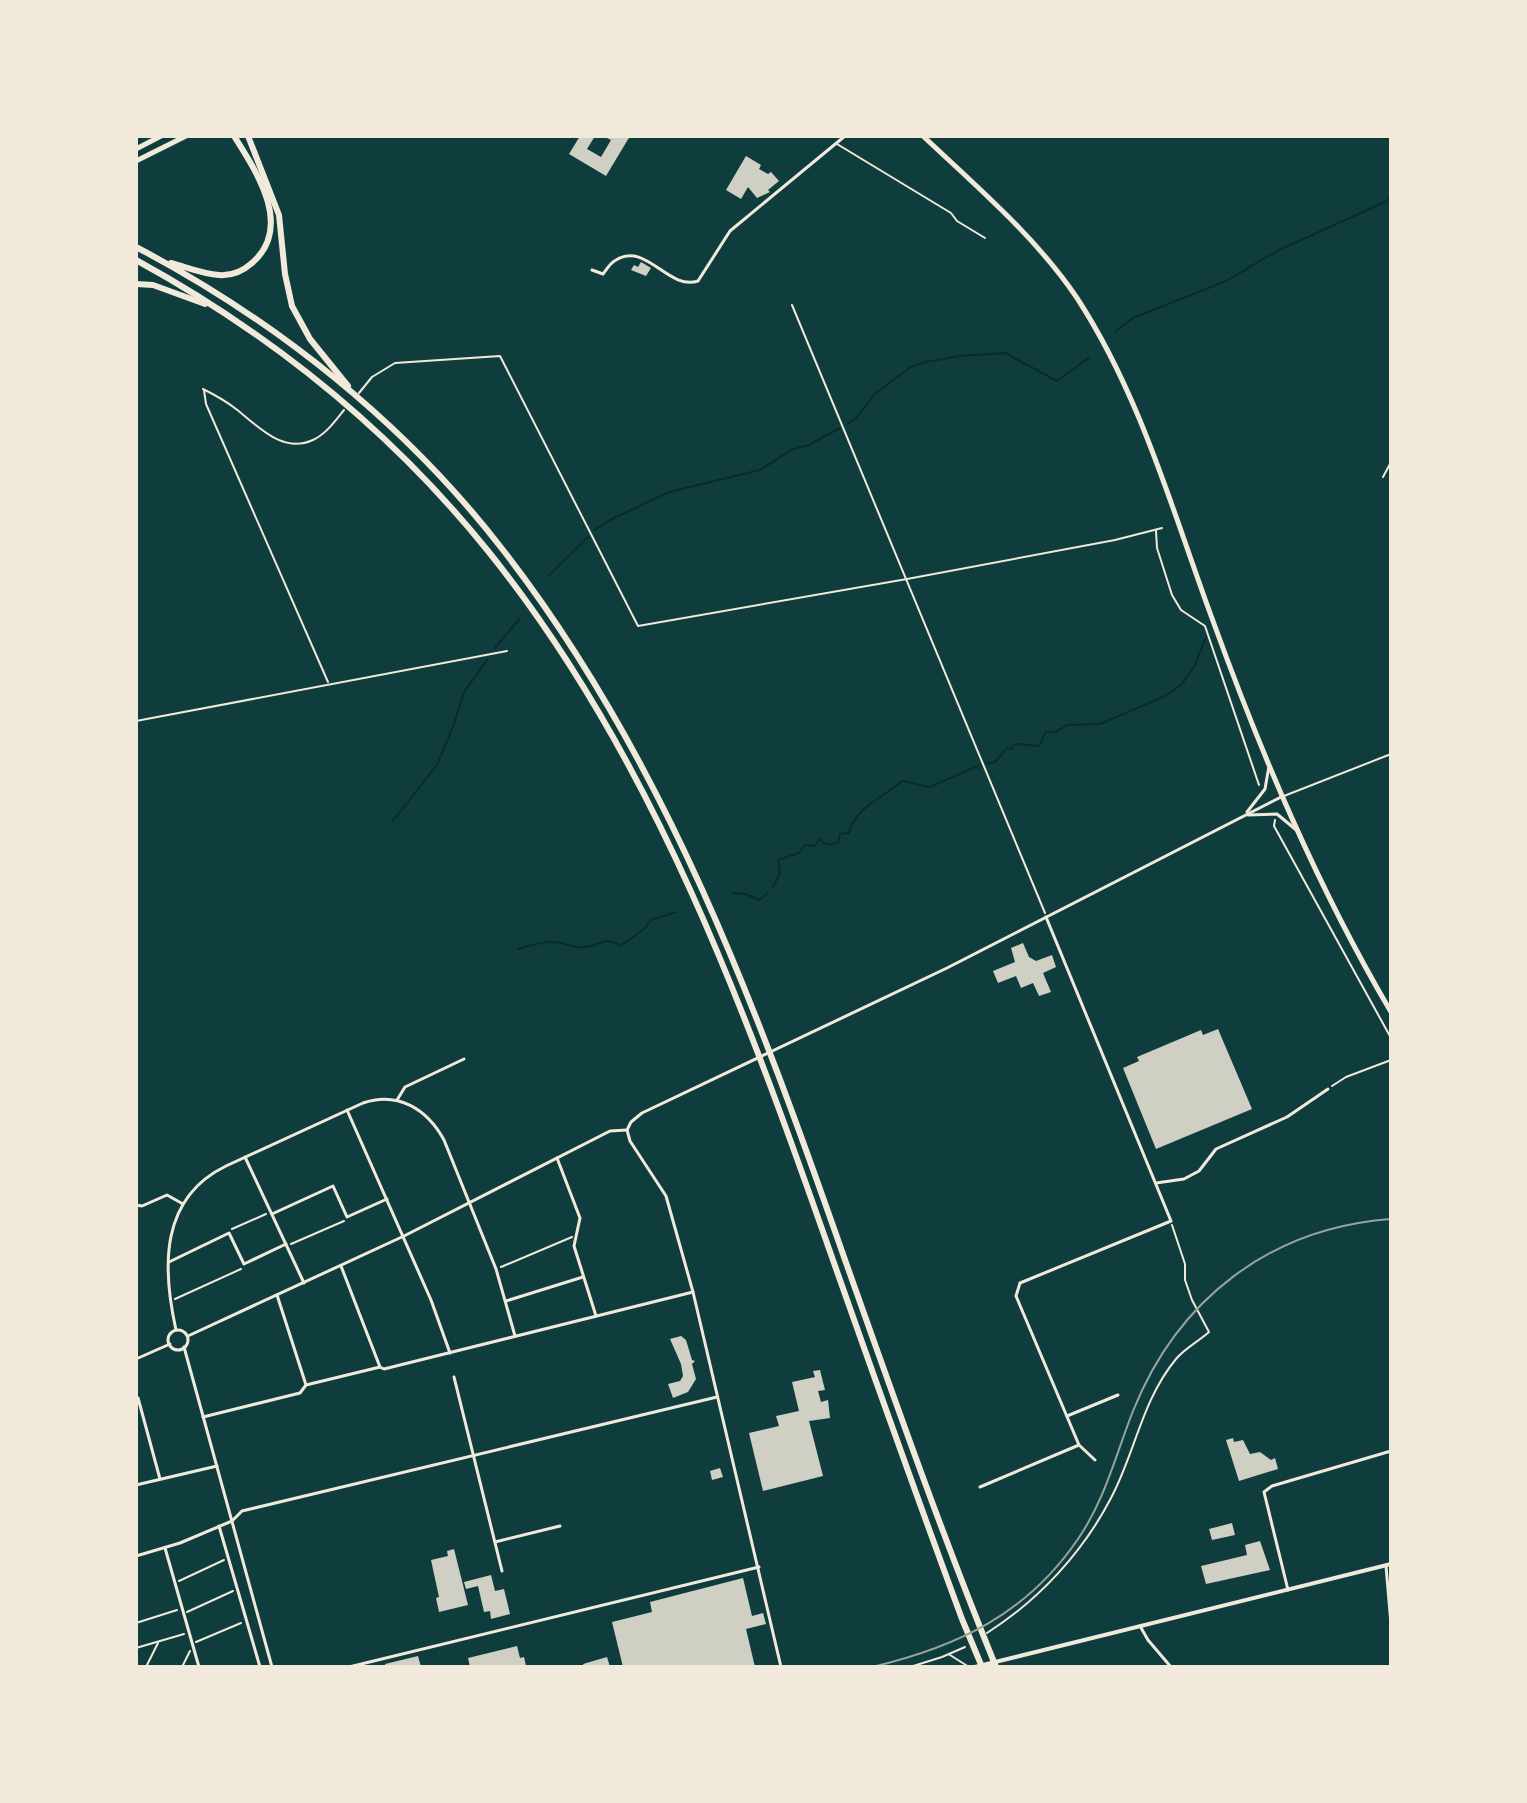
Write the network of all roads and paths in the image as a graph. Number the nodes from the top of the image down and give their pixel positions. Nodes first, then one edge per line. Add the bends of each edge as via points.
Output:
1 (161, 136) edge
2 (186, 136) edge
3 (248, 136) edge
4 (845, 136) edge
5 (923, 136) edge
6 (233, 138) edge
7 (836, 143) junction
8 (136, 149) edge
9 (136, 161) edge
10 (985, 238) dead end
11 (136, 247) edge
12 (136, 260) edge
13 (163, 261) junction
14 (592, 270) dead end
15 (136, 284) edge
16 (792, 305) dead end
17 (220, 310) junction
18 (372, 377) dead end
19 (356, 395) junction
20 (329, 428) dead end
21 (1391, 462) edge
22 (1383, 477) dead end
23 (1162, 528) dead end
24 (1156, 530) junction
25 (907, 579) junction
26 (507, 651) dead end
27 (329, 684) junction
28 (136, 721) edge
29 (1391, 754) edge
30 (1269, 764) junction
31 (1265, 789) junction
32 (1283, 796) junction
33 (1245, 814) junction
34 (1275, 819) dead end
35 (1296, 830) junction
36 (1046, 917) junction
37 (1391, 1012) edge
38 (1391, 1038) edge
39 (464, 1059) dead end
40 (1391, 1060) edge
41 (1328, 1089) joint
42 (397, 1100) junction
43 (347, 1110) junction
44 (627, 1130) junction
45 (245, 1157) junction
46 (557, 1158) junction
47 (1156, 1183) junction
48 (387, 1199) junction
49 (468, 1203) junction
50 (183, 1204) junction
51 (136, 1205) edge
52 (272, 1213) junction
53 (347, 1217) junction
54 (1171, 1221) junction
55 (229, 1233) junction
56 (404, 1236) junction
57 (575, 1236) junction
58 (286, 1244) junction
59 (169, 1262) junction
60 (244, 1264) junction
61 (341, 1266) junction
62 (496, 1269) junction
63 (583, 1277) junction
64 (304, 1283) junction
65 (693, 1292) junction
66 (277, 1295) junction
67 (171, 1301) junction
68 (506, 1301) junction
69 (596, 1316) junction
70 (176, 1330) junction
71 (188, 1336) junction
72 (515, 1336) junction
73 (170, 1344) junction
74 (184, 1347) junction
75 (450, 1353) junction
76 (136, 1359) edge
77 (380, 1367) junction
78 (454, 1377) dead end
79 (306, 1385) junction
80 (1118, 1395) dead end
81 (717, 1397) junction
82 (138, 1398) dead end
83 (1067, 1416) junction
84 (203, 1417) junction
85 (1079, 1445) junction
86 (1391, 1451) edge
87 (472, 1456) junction
88 (1095, 1460) dead end
89 (217, 1466) junction
90 (160, 1479) junction
91 (136, 1485) edge
92 (980, 1487) dead end
93 (232, 1521) junction
94 (219, 1526) junction
95 (560, 1526) dead end
96 (495, 1542) junction
97 (165, 1548) junction
98 (136, 1556) edge
99 (229, 1559) junction
100 (1388, 1565) edge
101 (759, 1567) junction
102 (502, 1571) dead end
103 (174, 1583) junction
104 (237, 1589) junction
105 (1288, 1590) junction
106 (182, 1611) junction
107 (246, 1621) junction
108 (136, 1623) edge
109 (1391, 1624) edge
110 (1140, 1626) junction
111 (993, 1630) dead end
112 (189, 1633) junction
113 (158, 1642) junction
114 (192, 1645) junction
115 (145, 1646) junction
116 (136, 1648) edge
117 (154, 1651) junction
118 (957, 1652) dead end
119 (949, 1655) junction
120 (146, 1667) edge
121 (182, 1667) edge
122 (199, 1667) edge
123 (260, 1667) edge
124 (272, 1667) edge
125 (349, 1667) edge
126 (781, 1667) edge
127 (910, 1667) edge
128 (969, 1667) edge
129 (975, 1667) edge
130 (982, 1667) edge
131 (996, 1667) edge
132 (1171, 1667) edge

1 - 8 main road
2 - 9 main road
3 - 19 highway via 279,215 292,306
4 - 7 street
5 - 30 main road via 1050,262 1121,377
6 - 13 highway via 255,169 269,206 271,229 263,252 240,272 221,275
7 - 10 lane
7 - 14 street via 730,231 703,276 693,283 683,283 638,256 619,258 603,274
11 - 13 highway
12 - 17 highway
13 - 19 highway via 257,320
15 - 17 highway via 174,291
16 - 25 path
17 - 130 highway via 315,379 396,451 479,540 553,639 628,764 702,917 756,1049
18 - 25 path via 406,360 500,356 638,626
19 - 131 highway via 489,532 542,602 638,757 692,863 767,1043
20 - 27 path via 314,440 283,442 203,389
21 - 22 lane
23 - 24 path
24 - 25 path
24 - 31 path via 1172,595 1181,610 1205,626
25 - 36 path
26 - 27 path
27 - 28 path
29 - 32 lane
30 - 31 street
30 - 32 main road
31 - 33 street
32 - 33 street
32 - 35 main road
33 - 35 street via 1277,814
33 - 36 street
34 - 38 path via 1274,826
35 - 37 main road
36 - 44 street via 642,1113
36 - 47 street
39 - 42 street via 408,1085
40 - 41 path
41 - 47 street via 1287,1117 1216,1149 1199,1171
42 - 43 street via 376,1099
42 - 49 street via 433,1122
43 - 45 street
43 - 48 street
44 - 46 street via 610,1131
44 - 65 street via 666,1196
45 - 50 street via 210,1175
45 - 52 street
46 - 49 street
46 - 57 street via 580,1218
47 - 54 street
48 - 53 street
48 - 56 street
49 - 56 street
49 - 62 street
50 - 51 street via 167,1195
50 - 59 street via 171,1234
52 - 53 street via 333,1186
52 - 55 path
52 - 58 street
53 - 58 path
54 - 83 street via 1020,1283 1016,1296
54 - 111 path via 1185,1280 1209,1332 1177,1357 1161,1380 1091,1534 1036,1595
55 - 59 street
55 - 60 street
56 - 61 street
56 - 75 street
57 - 62 path
57 - 63 street
58 - 60 street
58 - 64 street
59 - 67 street
60 - 67 path
61 - 64 street
61 - 77 street
62 - 68 street
63 - 68 street
63 - 69 street
64 - 66 street
65 - 69 street
65 - 81 street
66 - 71 street
66 - 79 street
67 - 70 street
68 - 72 street
69 - 72 street
70 - 71 street
70 - 73 street via 169,1335
71 - 74 street
72 - 75 street
73 - 74 street
73 - 76 street
74 - 84 street
75 - 77 street
77 - 79 street
78 - 87 street
79 - 84 street via 300,1393
80 - 83 street
81 - 87 street
81 - 101 street
82 - 90 street
83 - 85 street
84 - 89 street
85 - 88 street
85 - 92 street
86 - 105 street via 1264,1492
87 - 93 street via 242,1511
87 - 96 street
89 - 90 street
89 - 93 street
90 - 91 street
93 - 94 street
93 - 124 street
94 - 97 street
94 - 99 street
95 - 96 street
96 - 102 street
97 - 98 street
97 - 103 street
99 - 103 path
99 - 104 street
100 - 105 street
100 - 109 street
101 - 125 street
101 - 126 street
103 - 106 street
104 - 106 path
104 - 107 street
105 - 110 street
106 - 108 path
106 - 112 street
107 - 114 path
107 - 123 street
110 - 129 street
110 - 132 street
112 - 113 path
112 - 114 street
113 - 115 path
113 - 117 path
114 - 121 path
114 - 122 street
115 - 116 path
115 - 117 path
117 - 120 path
118 - 119 path
119 - 127 path
119 - 128 path

